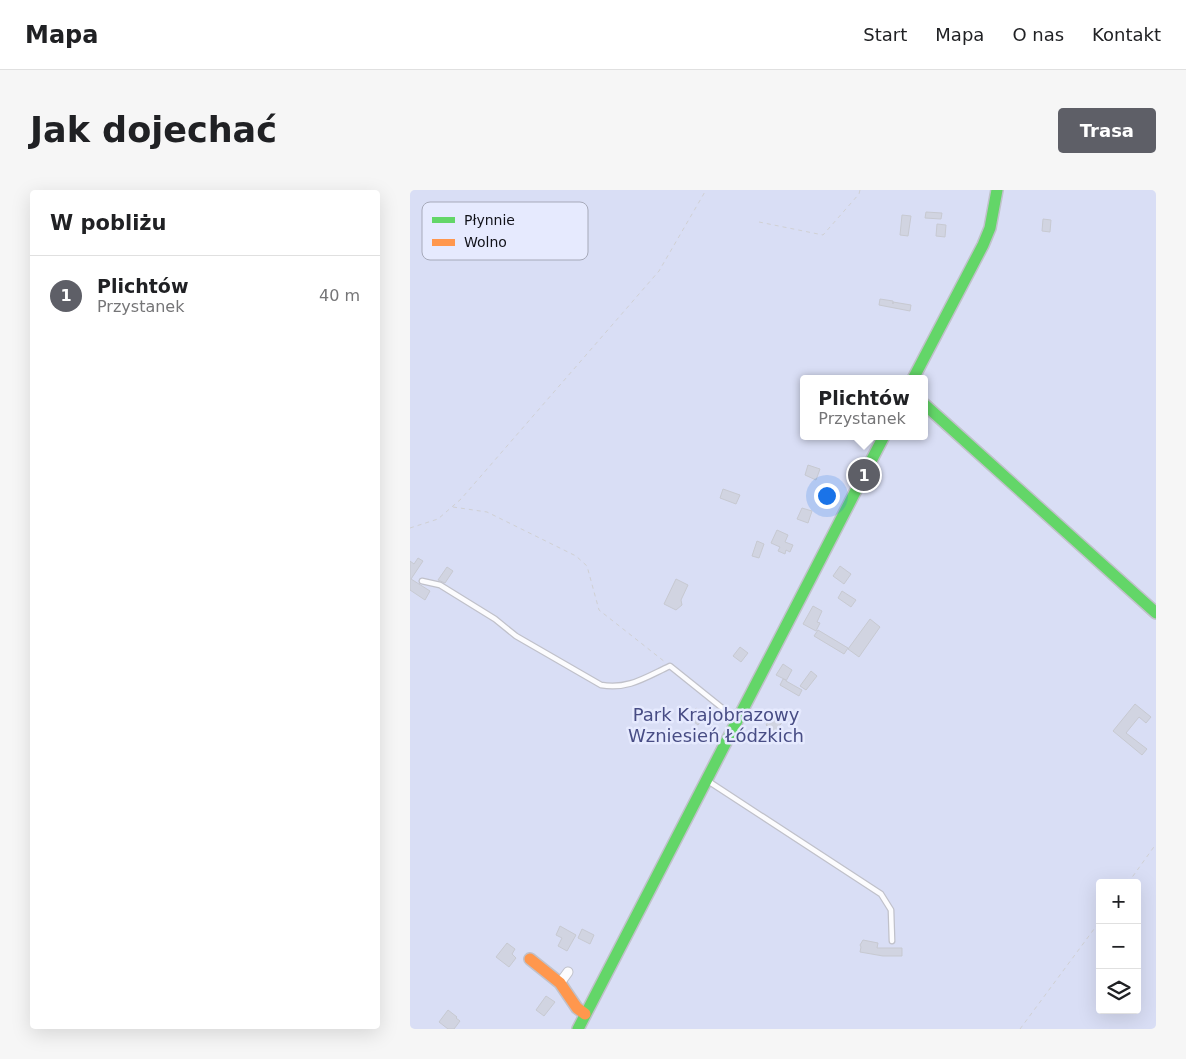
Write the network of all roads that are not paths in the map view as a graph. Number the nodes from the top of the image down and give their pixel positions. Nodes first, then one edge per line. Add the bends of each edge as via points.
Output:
1 (997, 190) edge
2 (915, 375) edge
3 (928, 408) edge
4 (882, 440) edge
5 (422, 581) dead end
6 (1156, 613) edge
7 (738, 720) junction
8 (706, 779) junction
9 (892, 941) dead end
10 (530, 959) dead end
11 (568, 972) dead end
12 (560, 983) junction
13 (585, 1014) junction
14 (578, 1029) edge

1 - 2 street via 983,246
3 - 6 street
4 - 7 street
5 - 7 lane via 440,585 516,636 601,686 628,686 670,666
7 - 8 street
8 - 9 lane via 881,894 891,910
8 - 13 street
10 - 12 street
11 - 12 street
12 - 13 street
13 - 14 street

